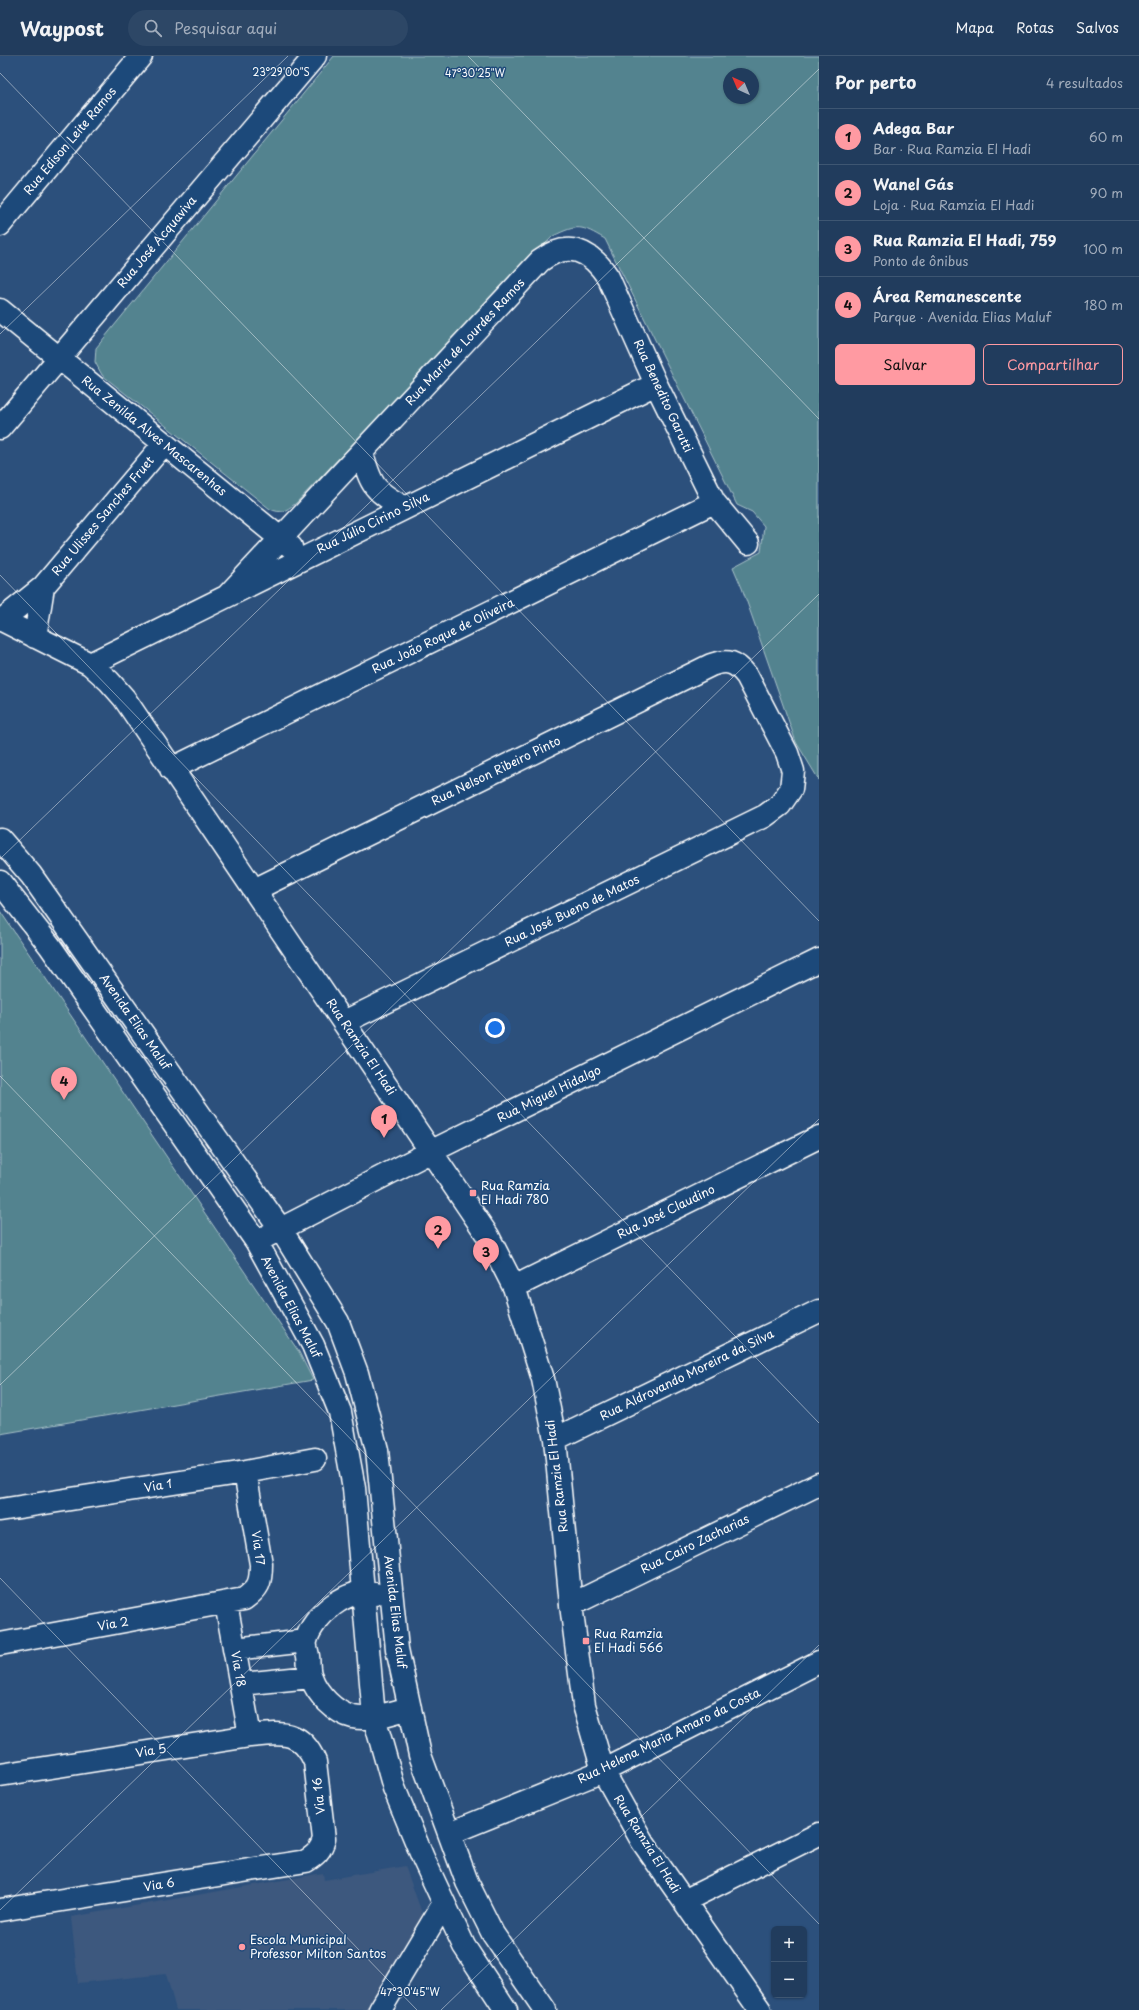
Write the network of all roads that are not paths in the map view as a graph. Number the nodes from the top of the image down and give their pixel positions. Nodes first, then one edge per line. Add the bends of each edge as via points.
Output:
1 (141, 56) edge
2 (315, 56) edge
3 (0, 225) edge
4 (578, 251) joint
5 (0, 310) edge
6 (60, 359) junction
7 (656, 384) junction
8 (0, 428) edge
9 (163, 445) junction
10 (362, 453) junction
11 (714, 502) junction
12 (405, 508) junction
13 (280, 538) junction
14 (748, 543) dead end
15 (312, 553) junction
16 (43, 587) junction
17 (228, 594) junction
18 (1, 620) edge
19 (35, 637) junction
20 (90, 664) junction
21 (171, 769) junction
22 (791, 789) joint
23 (0, 839) edge
24 (0, 882) edge
25 (254, 890) junction
26 (819, 960) edge
27 (344, 1022) junction
28 (819, 1137) edge
29 (432, 1152) junction
30 (280, 1228) junction
31 (256, 1241) junction
32 (514, 1287) junction
33 (819, 1311) edge
34 (555, 1440) junction
35 (315, 1459) dead end
36 (245, 1472) junction
37 (819, 1484) edge
38 (0, 1510) edge
39 (362, 1592) junction
40 (226, 1603) junction
41 (571, 1605) junction
42 (306, 1641) junction
43 (0, 1644) edge
44 (234, 1649) junction
45 (397, 1649) junction
46 (819, 1662) edge
47 (311, 1677) junction
48 (241, 1684) junction
49 (410, 1708) junction
50 (374, 1717) junction
51 (250, 1736) junction
52 (300, 1740) joint
53 (603, 1771) junction
54 (0, 1775) edge
55 (450, 1833) junction
56 (819, 1834) edge
57 (316, 1855) joint
58 (684, 1901) junction
59 (444, 1903) junction
60 (0, 1910) edge
61 (380, 2010) edge
62 (506, 2010) edge
63 (545, 2010) edge
64 (760, 2010) edge

1 - 3 street, Rua Edison Leite Ramos
2 - 6 street, Rua José Acquaviva
4 - 7 street, Rua Benedito Garutti via 598,263 608,277
4 - 10 street, Rua Maria de Lourdes Ramos via 556,250 540,262
5 - 6 street, Rua Zenilda Alves Mascarenhas
6 - 8 street, Rua José Acquaviva
6 - 9 street, Rua Zenilda Alves Mascarenhas
7 - 11 street, Rua Benedito Garutti
7 - 12 street, Rua Júlio Cirino Silva
9 - 13 street, Rua Zenilda Alves Mascarenhas
9 - 16 street, Rua Ulisses Sanches Fruet
10 - 12 street via 373,485 379,492
10 - 13 street, Rua Maria de Lourdes Ramos
11 - 14 street, Rua Benedito Garutti
11 - 21 street, Rua João Roque de Oliveira
12 - 15 street, Rua Júlio Cirino Silva
13 - 15 street, Rua Zenilda Alves Mascarenhas via 293,549
13 - 17 street, Rua Maria de Lourdes Ramos
15 - 17 street, Rua Júlio Cirino Silva
16 - 18 street, Rua Ulisses Sanches Fruet
16 - 19 street, Rua Ulisses Sanches Fruet
17 - 20 street, Rua Júlio Cirino Silva
18 - 19 street, Rua Ramzia El Hadi
19 - 20 street, Rua Ramzia El Hadi
20 - 21 street, Rua Ramzia El Hadi via 124,698
21 - 25 street, Rua Ramzia El Hadi
22 - 25 street, Rua Nelson Ribeiro Pinto via 793,771 787,753 747,676 740,666 732,661 722,661
22 - 27 street, Rua José Bueno de Matos via 780,805 765,816
23 - 30 street, Avenida Elias Maluf via 31,875
24 - 31 street, Avenida Elias Maluf via 50,946
25 - 27 street, Rua Ramzia El Hadi
26 - 29 street, Rua Miguel Hidalgo
27 - 29 street, Rua Ramzia El Hadi
28 - 32 street, Rua José Claudino
29 - 30 street, Rua Miguel Hidalgo
29 - 32 street, Rua Ramzia El Hadi via 488,1236
30 - 31 street, Avenida Elias Maluf
30 - 45 street, Avenida Elias Maluf via 338,1322 357,1373 377,1450
31 - 39 street, Avenida Elias Maluf via 314,1345 340,1412 354,1488
32 - 34 street, Rua Ramzia El Hadi via 543,1379
33 - 34 street, Rua Aldrovando Moreira da Silva
34 - 41 street, Rua Ramzia El Hadi
35 - 36 street, Via 1
36 - 38 street, Via 1
36 - 40 street, Via 17 via 261,1564 261,1579 256,1590 244,1599
37 - 41 street, Rua Cairo Zacharias
39 - 42 street via 342,1599 328,1608
39 - 45 street via 376,1594 380,1599
39 - 50 street, Avenida Elias Maluf
40 - 43 street, Via 2
40 - 44 street, Via 18
41 - 53 street, Rua Ramzia El Hadi via 584,1705
42 - 44 street
42 - 47 street
44 - 48 street, Via 18
45 - 49 street, Avenida Elias Maluf
46 - 53 street, Rua Helena Maria Amaro da Costa
47 - 48 street
47 - 50 street via 324,1698 339,1712 354,1718
48 - 51 street, Via 18
49 - 50 street
49 - 55 street, Avenida Elias Maluf via 420,1754
50 - 59 street, Avenida Elias Maluf via 394,1788
51 - 52 street, Via 5 via 281,1733
51 - 54 street, Via 5
52 - 57 street, Via 16 via 311,1751 315,1762 324,1840
53 - 55 street, Rua Helena Maria Amaro da Costa
53 - 58 street, Rua Ramzia El Hadi via 642,1841
55 - 63 street, Avenida Elias Maluf via 468,1882 493,1934
56 - 58 street
57 - 60 street, Via 6 via 306,1861
58 - 64 street, Rua Ramzia El Hadi
59 - 61 street
59 - 62 street, Avenida Elias Maluf via 464,1946

